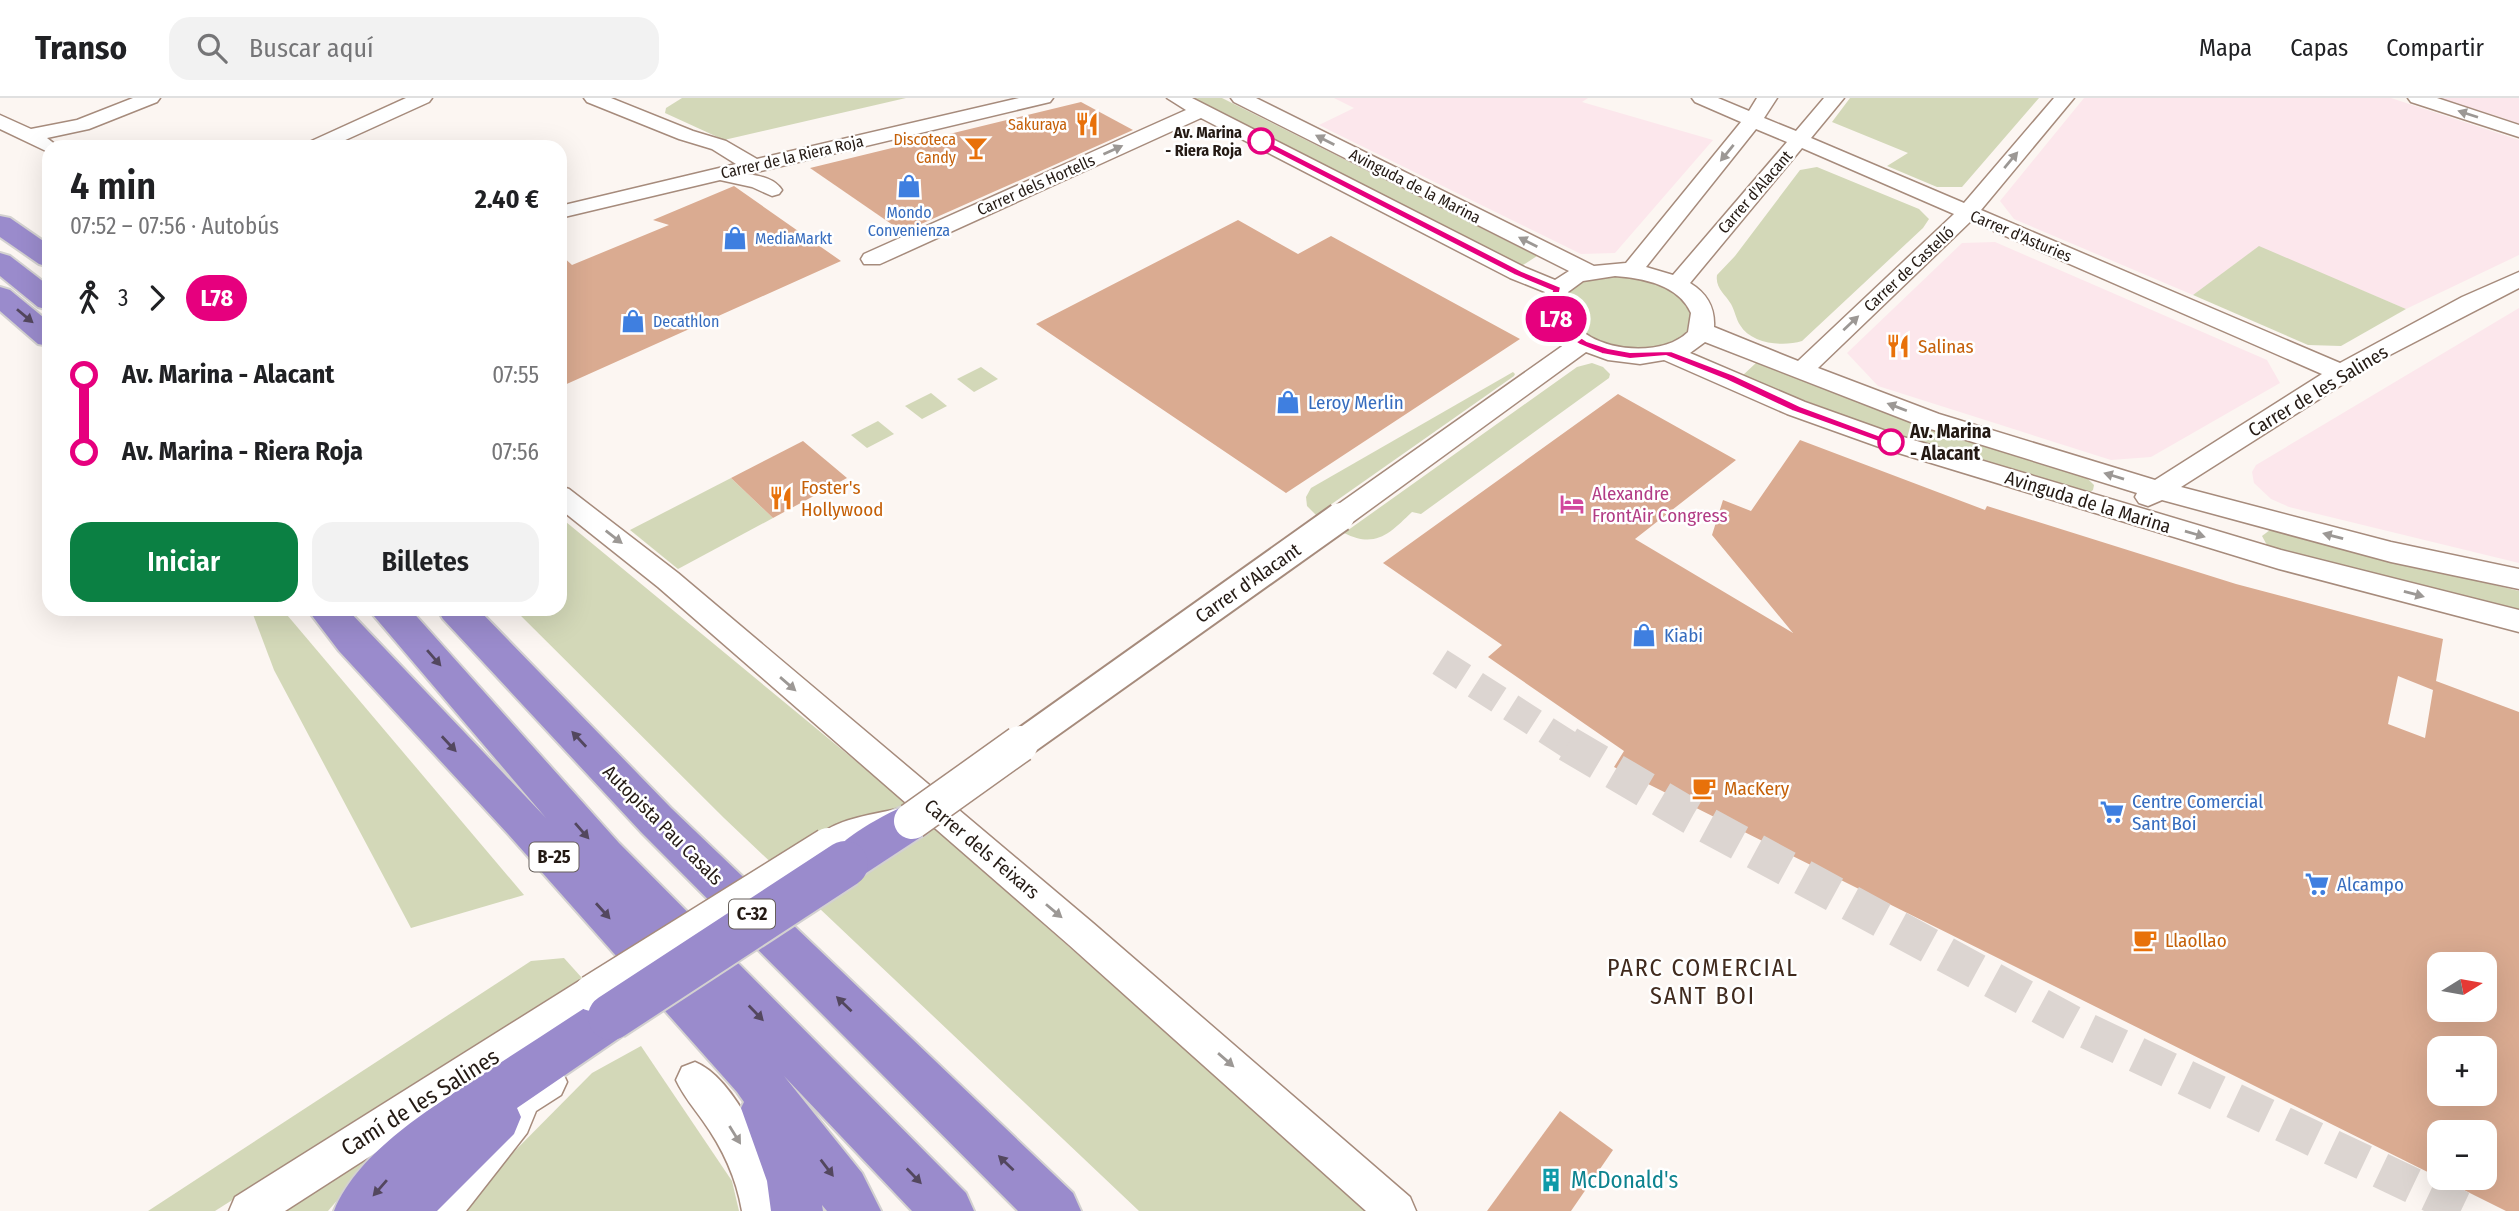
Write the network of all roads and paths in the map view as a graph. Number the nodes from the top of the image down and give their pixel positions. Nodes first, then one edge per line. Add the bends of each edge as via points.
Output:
1 (150, 98) edge
2 (422, 98) edge
3 (650, 98) edge
4 (661, 98) edge
5 (1177, 98) edge
6 (1241, 98) edge
7 (1702, 98) edge
8 (1767, 98) edge
9 (1834, 98) edge
10 (2064, 98) edge
11 (2418, 98) edge
12 (1032, 99) edge
13 (603, 102) edge
14 (1201, 111) junction
15 (648, 120) junction
16 (1753, 120) junction
17 (0, 121) edge
18 (82, 125) junction
19 (2519, 131) edge
20 (687, 135) junction
21 (27, 136) junction
22 (63, 140) edge
23 (329, 140) edge
24 (1799, 141) junction
25 (42, 144) edge
26 (753, 166) junction
27 (695, 180) junction
28 (772, 190) dead end
29 (567, 210) edge
30 (1967, 213) junction
31 (0, 218) edge
32 (0, 224) edge
33 (42, 227) edge
34 (42, 253) edge
35 (872, 259) dead end
36 (0, 262) edge
37 (1632, 270) junction
38 (1590, 272) junction
39 (2519, 279) edge
40 (1677, 285) junction
41 (1558, 289) junction
42 (42, 295) edge
43 (0, 296) edge
44 (1701, 330) junction
45 (42, 331) edge
46 (1583, 343) junction
47 (1667, 353) junction
48 (1802, 370) junction
49 (2342, 373) junction
50 (2158, 490) junction
51 (567, 501) edge
52 (2124, 513) junction
53 (2519, 579) edge
54 (332, 616) edge
55 (394, 616) edge
56 (463, 616) edge
57 (2519, 621) edge
58 (912, 821) joint
59 (608, 1015) junction
60 (754, 1076) junction
61 (695, 1080) dead end
62 (521, 1099) junction
63 (249, 1211) edge
64 (360, 1211) edge
65 (405, 1211) edge
66 (441, 1211) edge
67 (762, 1211) edge
68 (797, 1211) edge
69 (855, 1211) edge
70 (948, 1211) edge
71 (1055, 1211) edge
72 (1396, 1211) edge

1 - 18 street
2 - 23 street
3 - 13 street
4 - 15 street
5 - 14 street, Avinguda de la Marina
38 -> 6 street, Avinguda de la Marina
7 - 16 street, Carrer d'Asturies
8 - 16 street
9 - 24 street, Carrer d'Alacant
30 -> 10 street, Carrer de Castelló
19 -> 11 street
12 - 26 street, Carrer de la Riera Roja
13 - 15 street
35 -> 14 street, Carrer dels Hortells
14 - 41 street, Avinguda de la Marina via 1518,273
15 - 20 street
16 - 24 street, Carrer d'Asturies
16 -> 37 street
17 - 21 street
18 - 21 street
18 - 22 street
20 - 26 street via 719,145
20 - 27 street via 709,156
21 - 25 street
24 - 30 street, Carrer d'Asturies
24 - 40 street, Carrer d'Alacant
26 - 27 street, Carrer de la Riera Roja
27 - 28 street via 734,177
27 - 29 street, Carrer de la Riera Roja
48 -> 30 street, Carrer de Castelló
30 - 49 street, Carrer d'Asturies
31 - 33 highway
32 - 34 highway
36 - 42 highway
37 - 38 street
37 - 40 street
38 - 41 street via 1573,277
39 - 49 street, Carrer de les Salines
40 - 44 street via 1700,307
41 - 46 street via 1552,306 1556,319
43 -> 45 highway
44 - 47 street via 1689,344
44 - 48 street, Avinguda de la Marina
46 - 47 street via 1630,356
46 - 58 street, Carrer d'Alacant, bridge
47 - 52 street, Avinguda de la Marina via 1891,442
50 -> 48 street, Avinguda de la Marina via 1930,420
49 - 50 street, Carrer de les Salines
50 - 52 street, Carrer de les Salines
53 -> 50 street, Avinguda de la Marina via 2391,552
51 -> 72 street, Carrer dels Feixars via 668,580 1082,934
52 -> 57 street, Avinguda de la Marina
54 -> 60 highway, B-25
55 -> 70 highway via 604,856
71 -> 56 highway, Autopista Pau Casals / C-32 via 656,820
58 - 59 highway, bridge
59 - 62 street
59 - 63 street, Camí de les Salines
59 -> 64 highway via 434,1135
60 - 68 highway via 793,1181
60 -> 69 highway, B-25 via 845,1191
61 -> 67 street via 743,1148
62 - 65 highway via 455,1153
62 - 66 street via 513,1120

